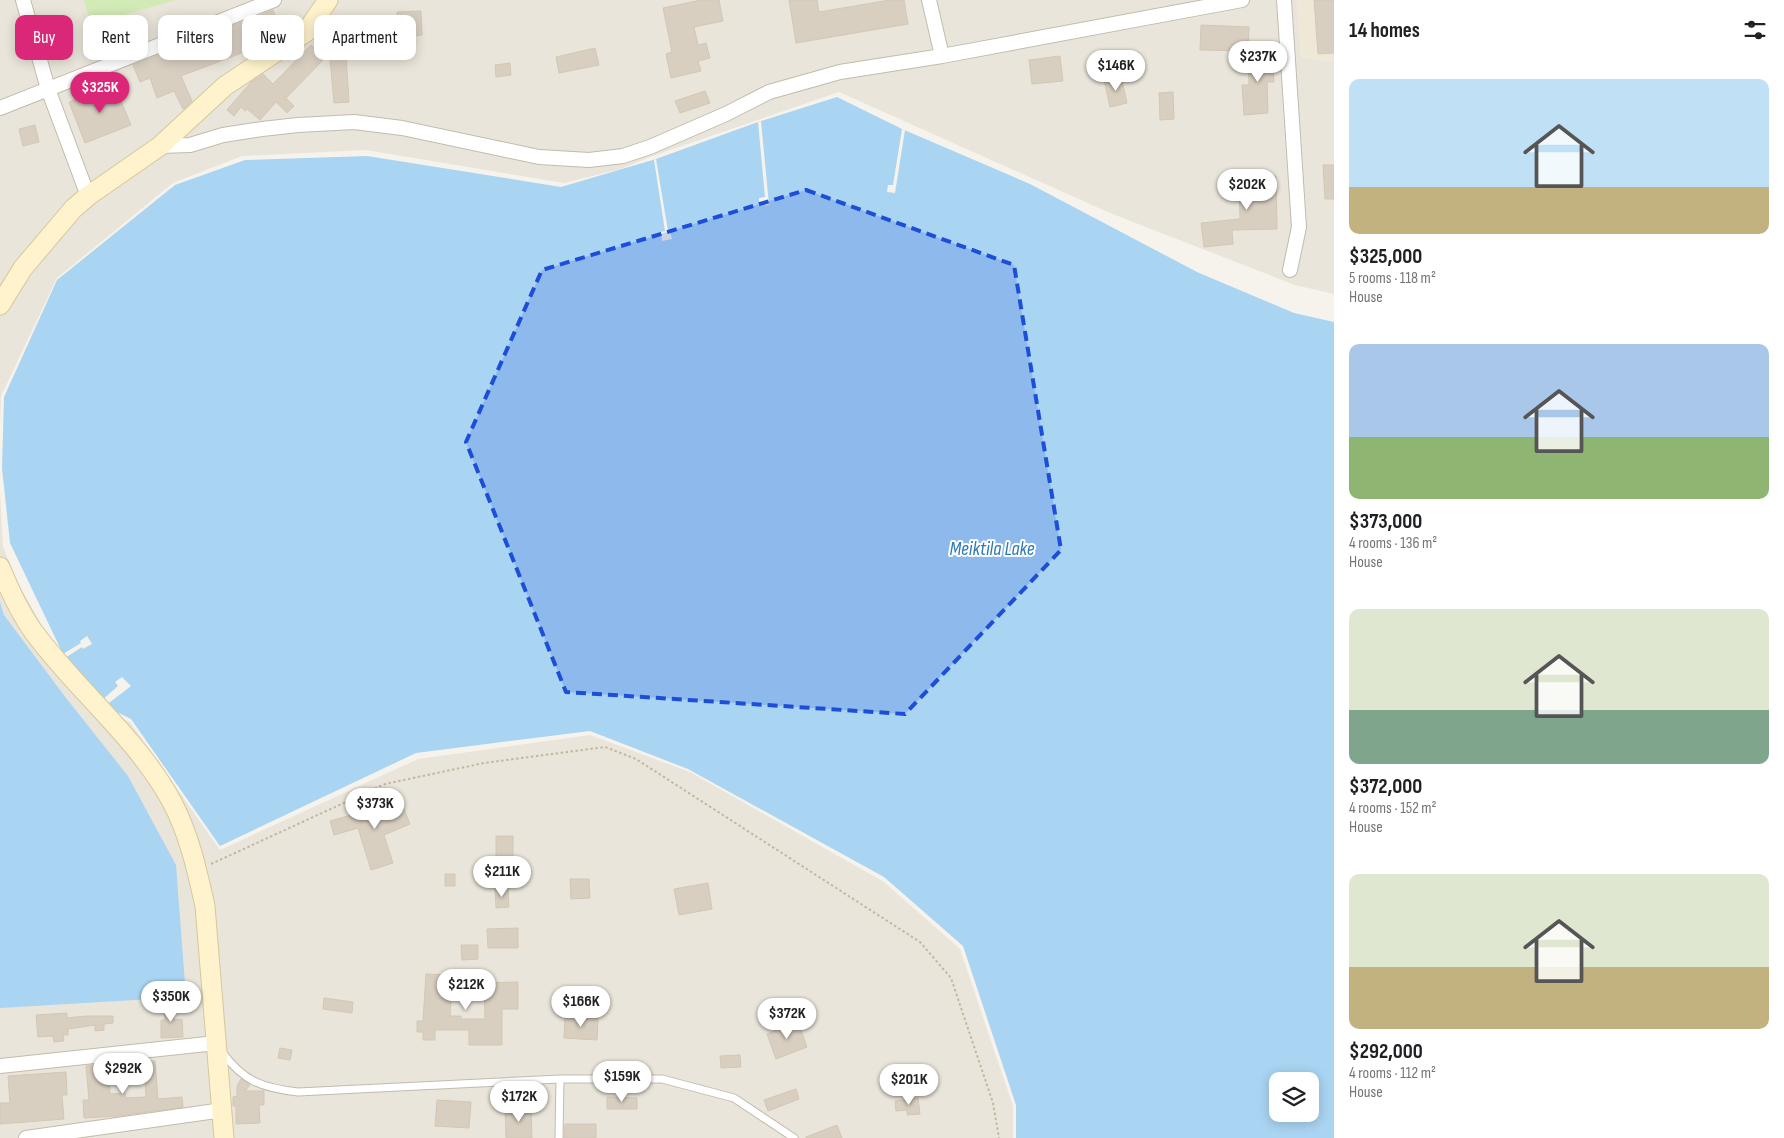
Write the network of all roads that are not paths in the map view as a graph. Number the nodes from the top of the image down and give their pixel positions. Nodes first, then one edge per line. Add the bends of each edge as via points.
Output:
1 (23, 0) edge
2 (274, 0) edge
3 (328, 0) edge
4 (929, 0) edge
5 (1242, 0) edge
6 (1284, 0) edge
7 (942, 56) junction
8 (48, 90) junction
9 (0, 108) edge
10 (160, 146) junction
11 (88, 196) junction
12 (1290, 270) dead end
13 (1, 299) edge
14 (0, 567) edge
15 (216, 1044) junction
16 (0, 1066) edge
17 (560, 1079) junction
18 (223, 1110) junction
19 (26, 1138) edge
20 (224, 1138) edge
21 (559, 1138) edge
22 (794, 1138) edge

1 - 8 street
2 - 8 street
3 - 10 street via 306,32 225,86
4 - 7 street
5 - 7 street
6 - 12 street via 1299,227
7 - 10 street via 840,72 769,92 726,114 623,156 588,160 539,157 402,128 354,122 262,129 223,135 190,145
8 - 9 street
8 - 11 street
10 - 11 street
11 - 13 street via 40,246
14 - 15 street via 18,607 33,630 137,749 182,822 205,906
15 - 16 street
15 - 17 lane via 246,1077 272,1089 298,1092
15 - 18 street
17 - 21 lane
17 - 22 lane via 662,1079 734,1098
18 - 19 street
18 - 20 street

